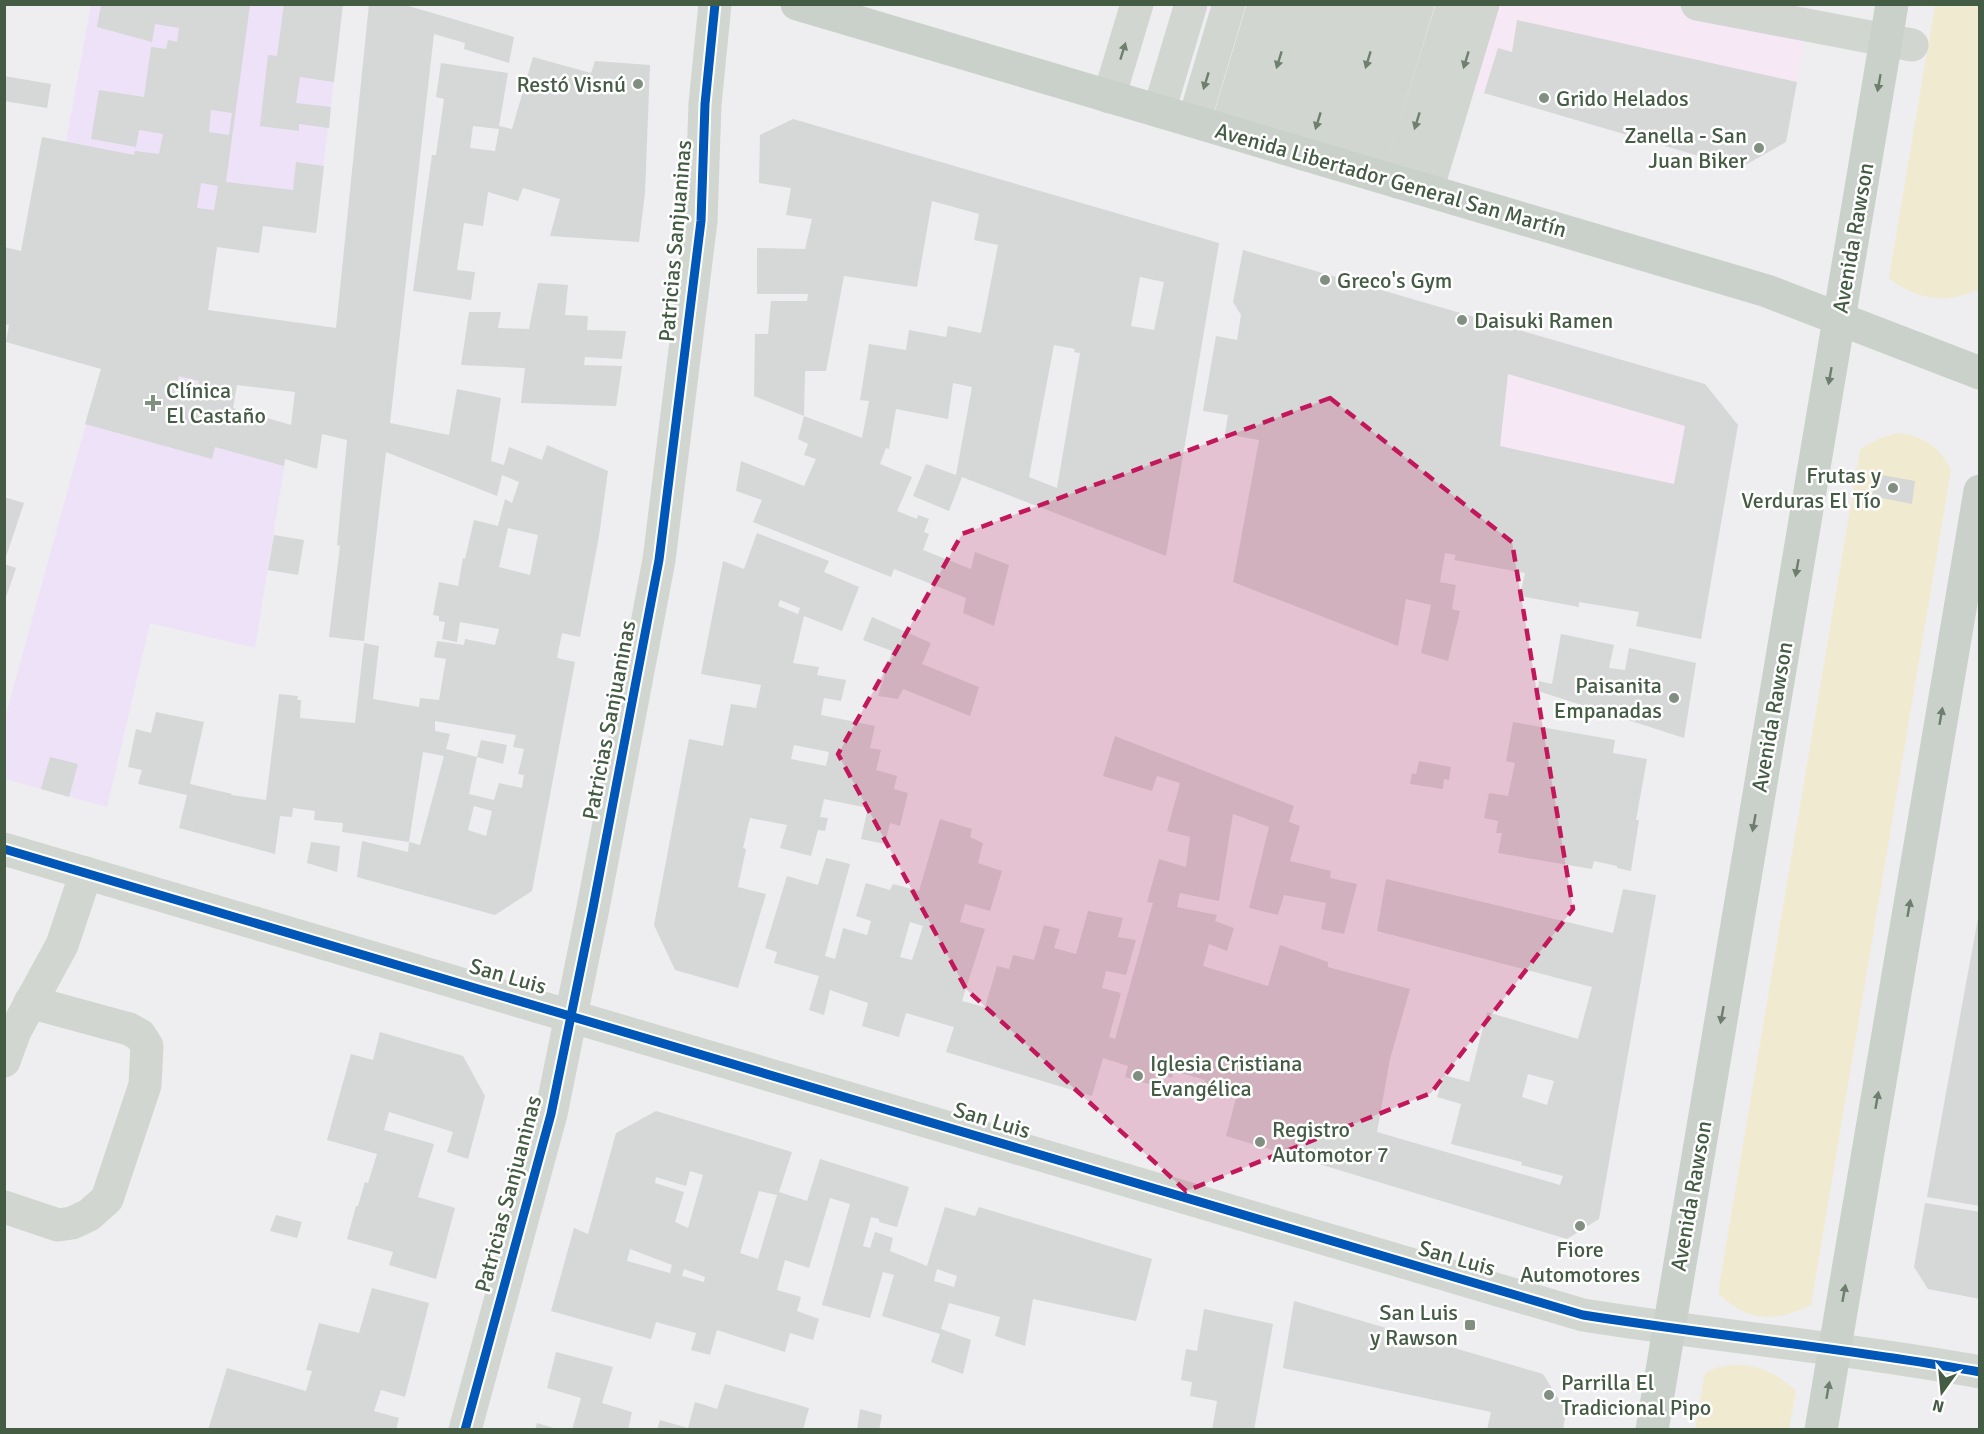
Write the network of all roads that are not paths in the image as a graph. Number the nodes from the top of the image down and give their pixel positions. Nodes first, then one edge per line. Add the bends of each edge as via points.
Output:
1 (716, 4) edge
2 (797, 4) edge
3 (1137, 4) edge
4 (1191, 4) edge
5 (1229, 4) edge
6 (1264, 4) edge
7 (1296, 4) edge
8 (1325, 4) edge
9 (1354, 4) edge
10 (1386, 4) edge
11 (1418, 4) edge
12 (1453, 4) edge
13 (1484, 4) edge
14 (1697, 4) edge
15 (1892, 4) edge
16 (1899, 43) junction
17 (1109, 96) junction
18 (1159, 111) junction
19 (1194, 121) junction
20 (1295, 151) junction
21 (1413, 186) junction
22 (1839, 318) junction
23 (1980, 373) edge
24 (1980, 491) edge
25 (4, 849) edge
26 (86, 873) junction
27 (30, 1002) junction
28 (571, 1015) junction
29 (4, 1061) edge
30 (4, 1207) edge
31 (1669, 1329) junction
32 (1835, 1350) junction
33 (1980, 1372) edge
34 (465, 1430) edge
35 (1652, 1430) edge
36 (1821, 1430) edge

1 - 28 street, Patricias Sanjuaninas via 705,104 701,220 659,560
2 - 17 main road, Avenida Libertador General San Martín
17 -> 3 street
4 - 18 street
5 -> 19 street
6 - 20 street
7 -> 20 street
8 - 20 street
9 -> 20 street
10 -> 20 street
11 - 20 street
12 -> 21 street
13 -> 21 street
14 - 16 street
15 - 16 main road, Avenida Rawson
16 -> 22 main road, Avenida Rawson
17 - 18 main road, Avenida Libertador General San Martín
18 - 19 main road, Avenida Libertador General San Martín
19 - 20 main road, Avenida Libertador General San Martín
20 - 21 main road, Avenida Libertador General San Martín
21 - 22 main road, Avenida Libertador General San Martín via 1767,291
22 - 23 main road, Avenida Libertador General San Martín
22 -> 31 main road, Avenida Rawson
32 -> 24 main road
25 - 26 street, San Luis
26 - 27 street via 62,945
26 - 28 street, San Luis
27 - 29 street
27 - 30 street via 140,1035 147,1046 145,1085 107,1199 88,1215 58,1225
28 - 31 street, San Luis via 1583,1315
28 - 34 street, Patricias Sanjuaninas via 550,1114
31 - 32 street, San Luis
31 - 35 main road, Avenida Rawson
32 - 33 street, San Luis
36 -> 32 main road

